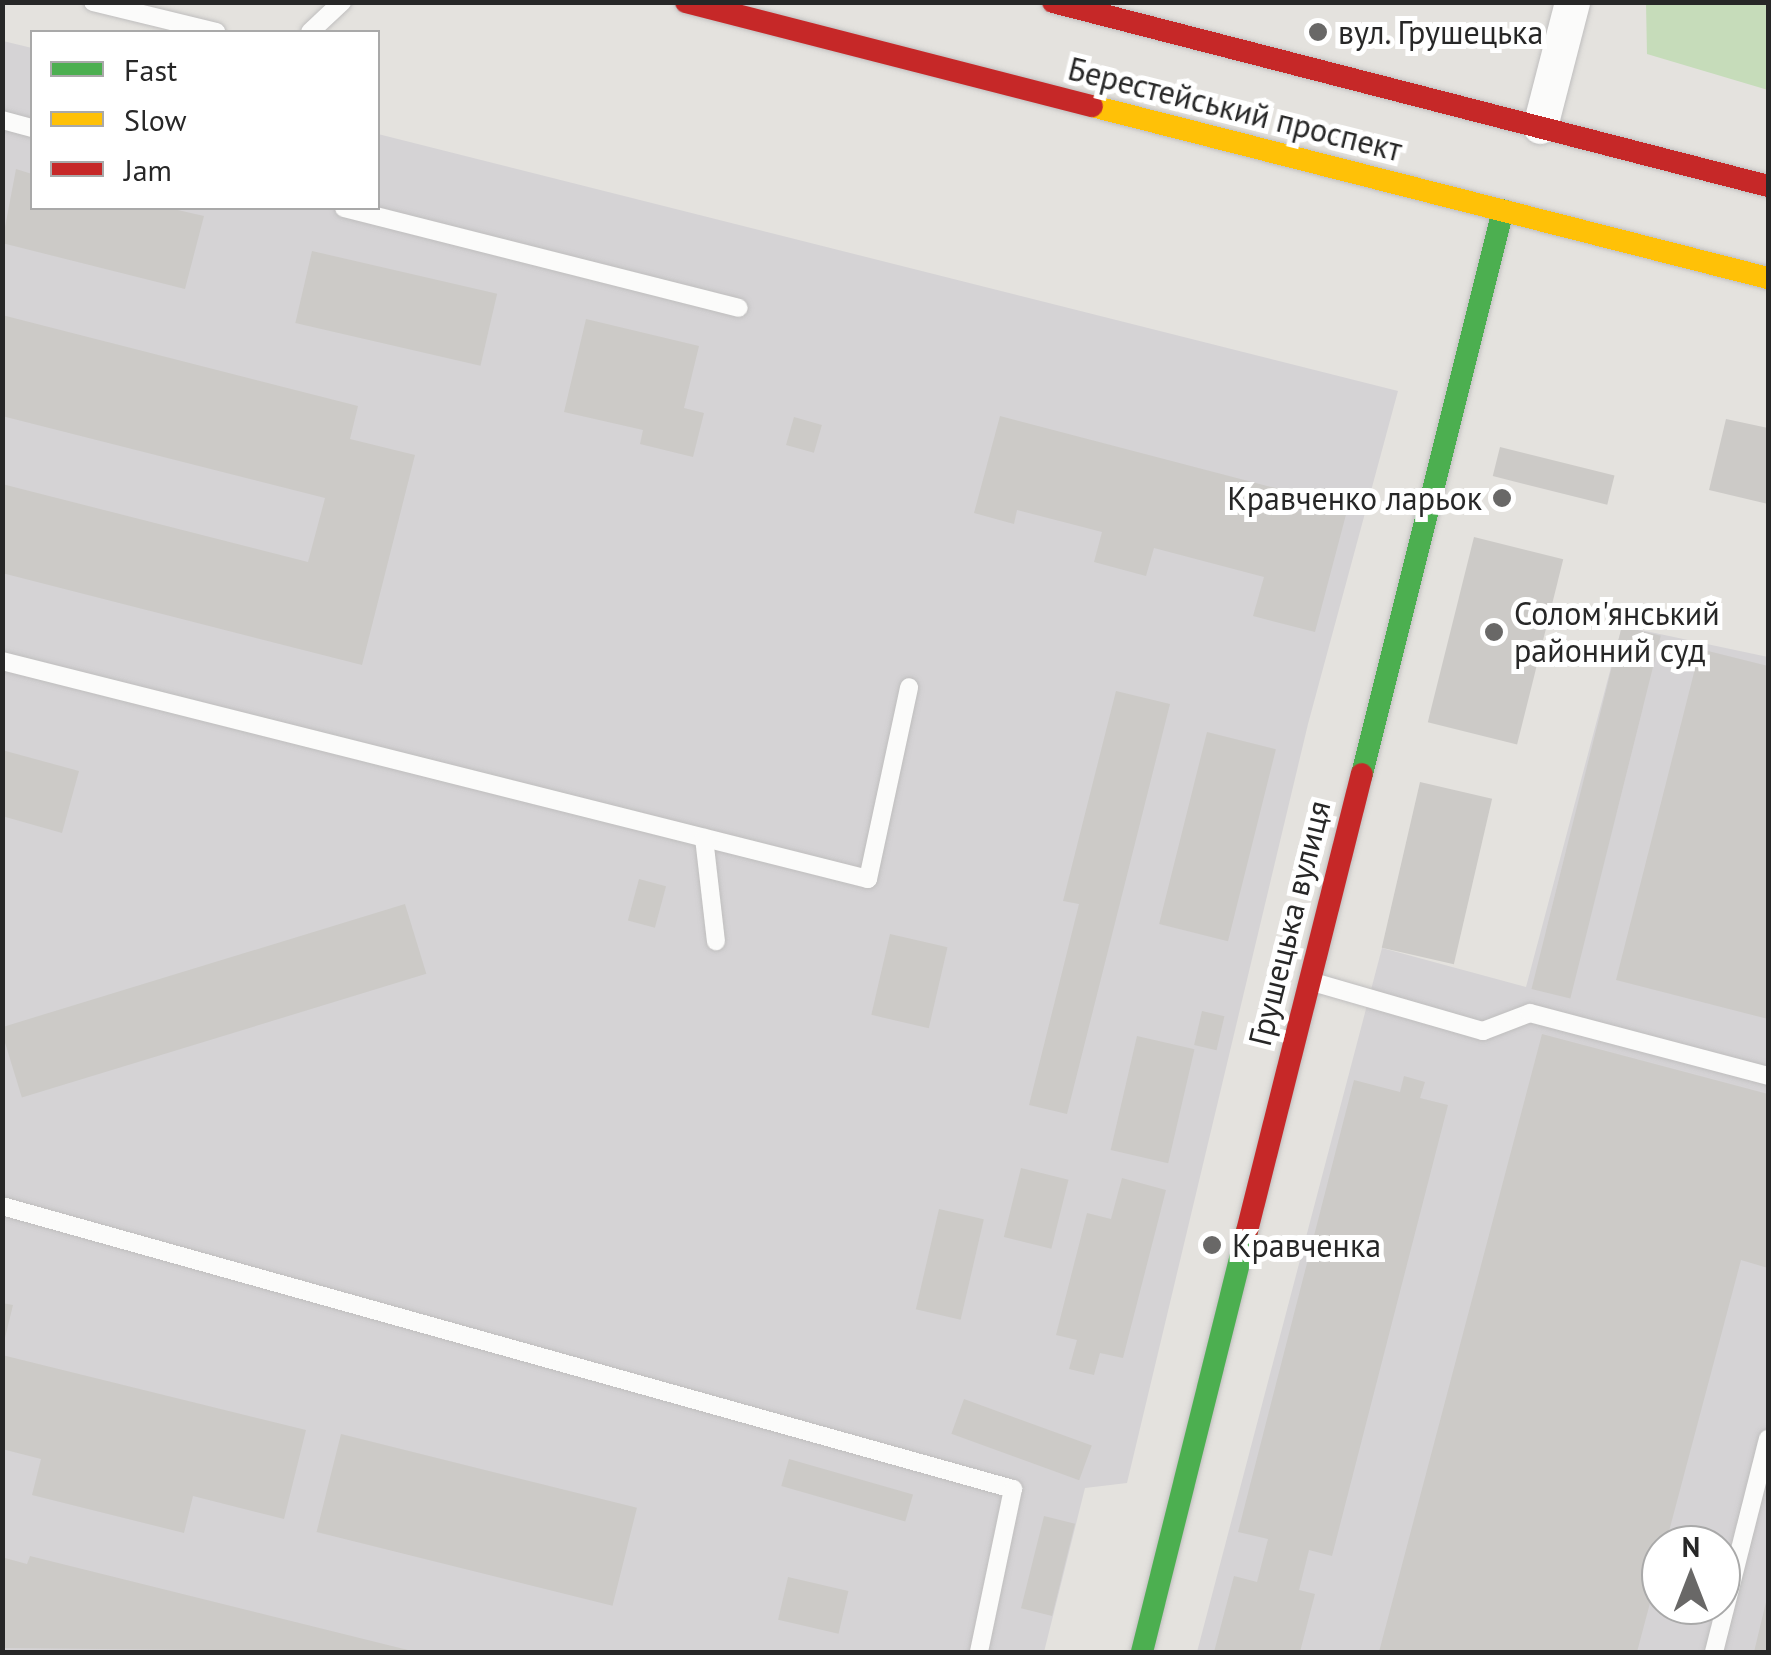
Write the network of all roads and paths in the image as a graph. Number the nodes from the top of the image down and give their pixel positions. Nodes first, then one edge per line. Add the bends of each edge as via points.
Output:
1 (93, 2) edge
2 (342, 2) edge
3 (686, 2) edge
4 (1053, 2) edge
5 (1572, 2) edge
6 (208, 30) edge
7 (312, 30) edge
8 (2, 120) edge
9 (1540, 126) junction
10 (30, 127) edge
11 (1768, 186) edge
12 (352, 210) edge
13 (1503, 210) junction
14 (1768, 278) edge
15 (739, 308) dead end
16 (2, 661) edge
17 (909, 687) dead end
18 (704, 838) junction
19 (716, 941) dead end
20 (1308, 980) junction
21 (1768, 1076) edge
22 (2, 1206) edge
23 (1768, 1438) edge
24 (980, 1652) edge
25 (1142, 1652) edge
26 (1714, 1652) edge

1 - 6 lane
2 - 7 lane
3 - 13 main road, Берестейський проспект
4 - 9 main road, Берестейський проспект
5 - 9 street
8 - 10 lane
9 - 11 main road, Берестейський проспект
12 - 15 lane
13 - 14 main road, Берестейський проспект
13 - 20 main road, Грушецька вулиця
16 - 18 lane
17 - 18 lane via 868,879
18 - 19 lane
20 - 21 lane via 1484,1031 1530,1013
20 - 25 main road, Грушецька вулиця
22 - 24 lane via 1013,1489
23 - 26 lane

